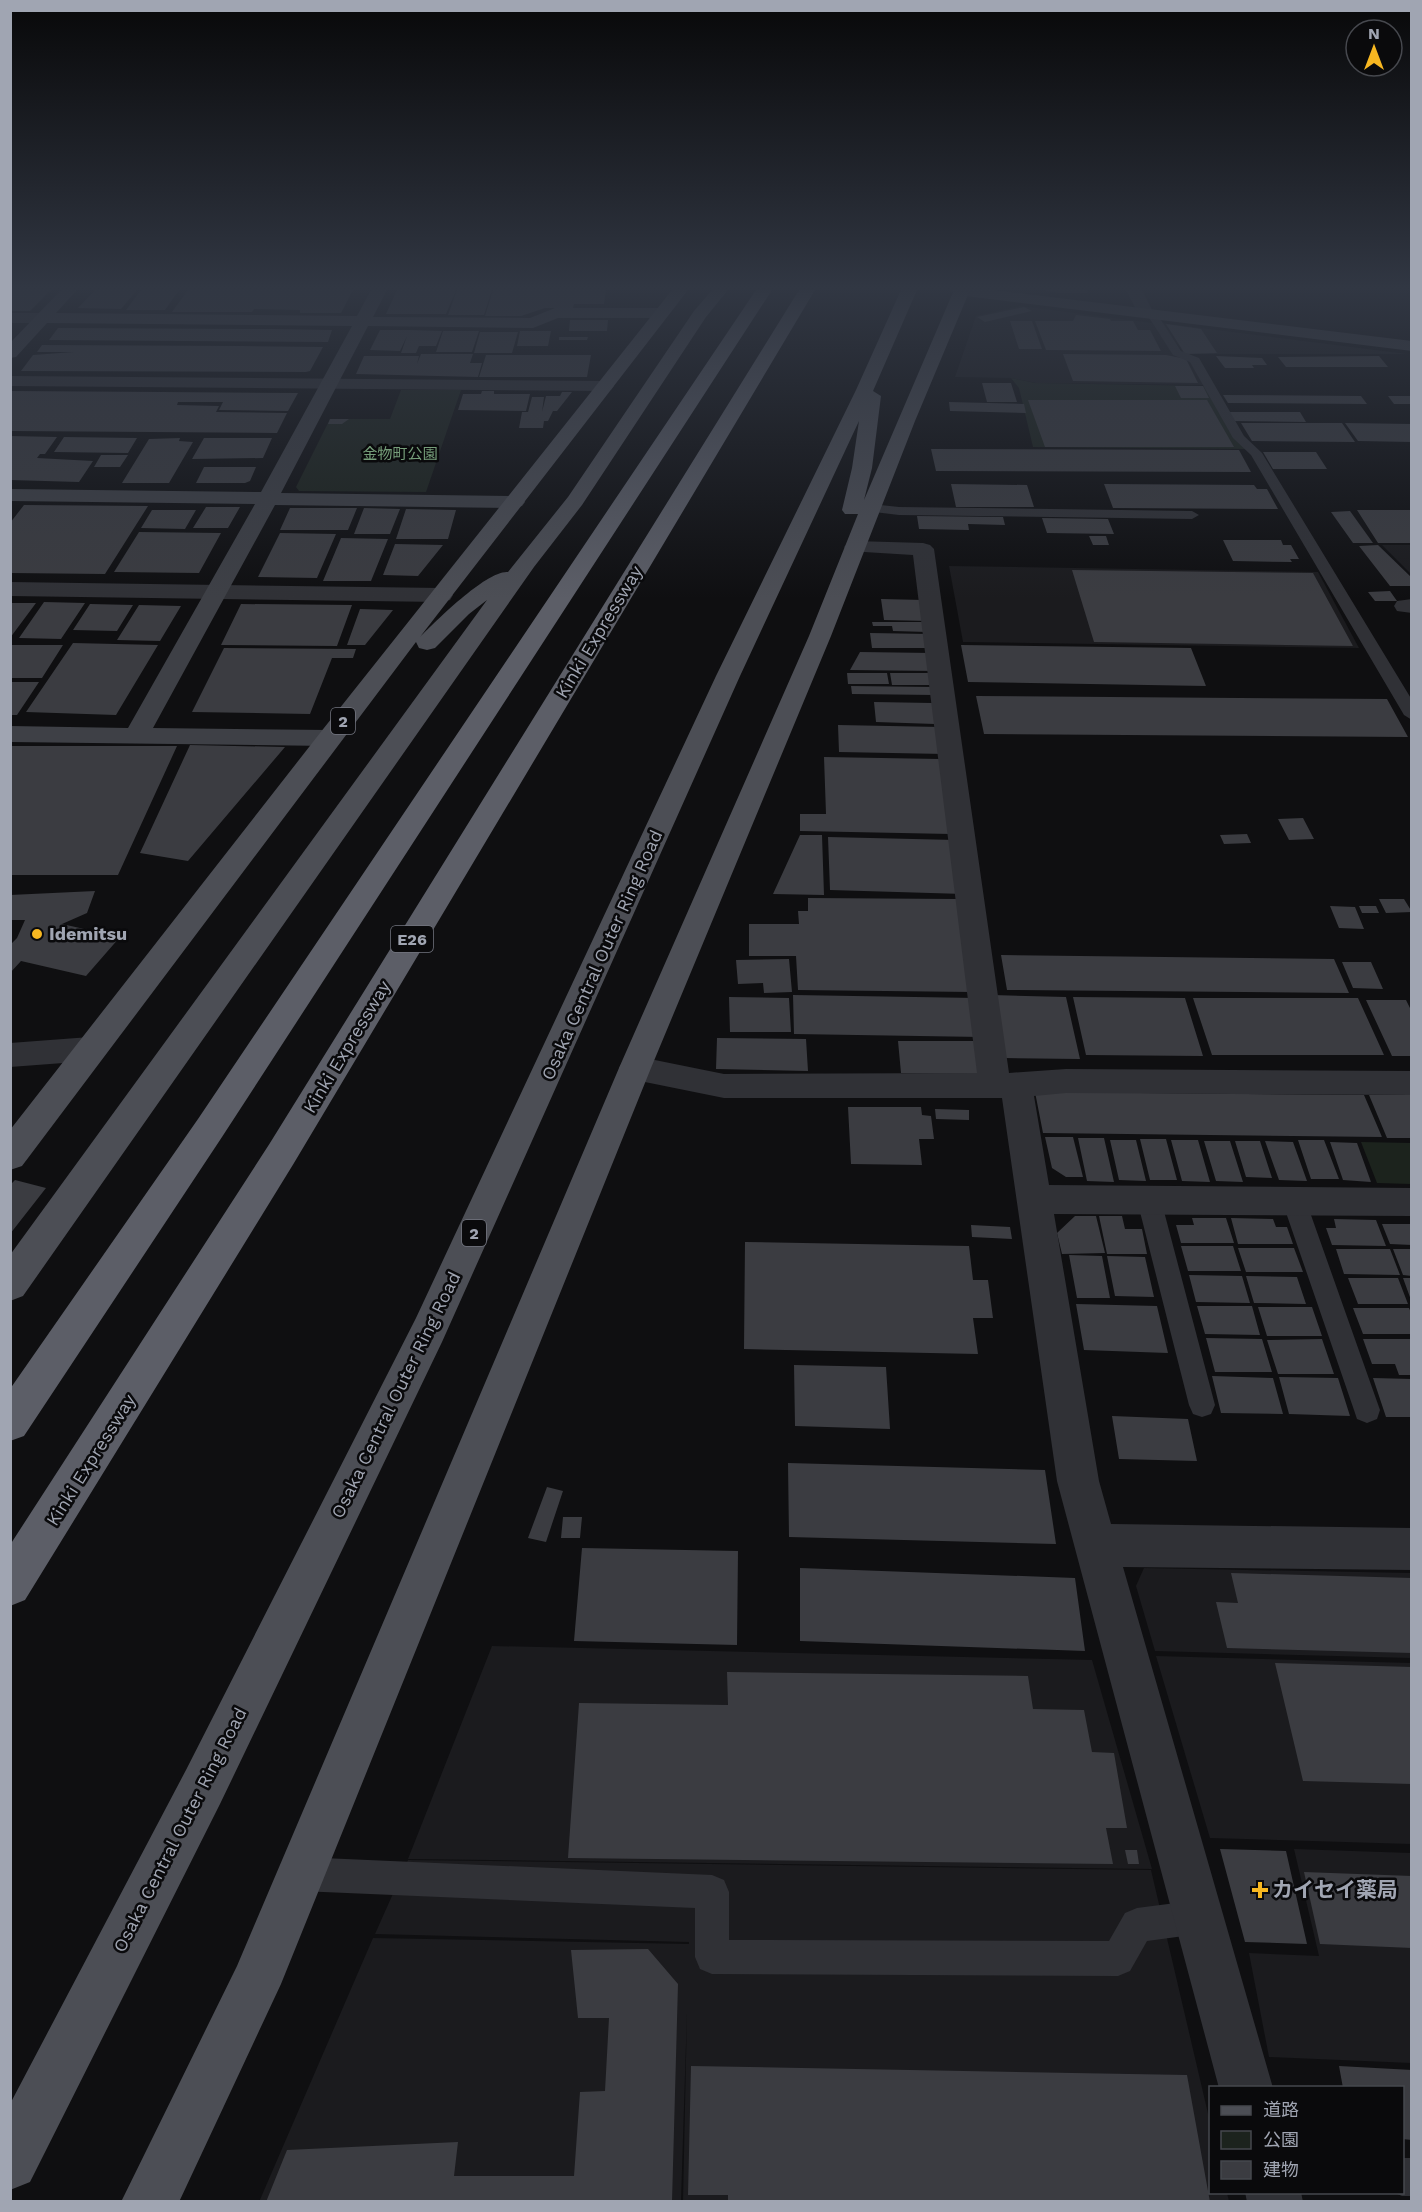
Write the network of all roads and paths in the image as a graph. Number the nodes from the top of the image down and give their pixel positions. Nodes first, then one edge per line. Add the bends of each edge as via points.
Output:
1 (325, 393) edge
2 (599, 393) edge
3 (647, 393) edge
4 (696, 393) edge
5 (744, 393) edge
6 (862, 393) edge
7 (872, 393) edge
8 (918, 393) edge
9 (1214, 393) edge
10 (10, 495) edge
11 (269, 497) junction
12 (515, 502) junction
13 (871, 508) junction
14 (1192, 515) dead end
15 (855, 547) junction
16 (526, 562) junction
17 (10, 590) edge
18 (216, 592) junction
19 (442, 595) junction
20 (820, 636) junction
21 (1412, 715) edge
22 (10, 734) edge
23 (136, 736) junction
24 (329, 738) junction
25 (90, 1049) junction
26 (10, 1055) edge
27 (635, 1068) junction
28 (1412, 1083) edge
29 (1005, 1085) junction
30 (10, 1156) edge
31 (1034, 1199) junction
32 (1149, 1200) junction
33 (1294, 1202) junction
34 (1412, 1202) edge
35 (10, 1285) edge
36 (1202, 1405) dead end
37 (1367, 1410) dead end
38 (10, 1424) edge
39 (1096, 1545) junction
40 (1412, 1549) edge
41 (10, 1585) edge
42 (300, 1874) junction
43 (1199, 1917) junction
44 (1245, 2086) edge
45 (10, 2162) edge
46 (149, 2202) edge

1 - 11 street
2 - 12 main road, 2
3 - 16 main road via 575,501
4 - 38 highway
5 - 41 highway, Kinki Expressway / E26 via 282,1153
6 - 45 main road, Osaka Central Outer Ring Road / 2 via 429,1330 203,1787
7 - 20 main road via 862,468
8 - 13 main road
9 - 21 lane via 1239,438 1256,453 1292,510
10 - 11 street
11 - 12 street
11 - 18 street
12 - 19 main road, 2
13 - 14 lane
13 - 15 main road
15 - 20 main road
15 - 29 street via 923,549
16 - 24 main road via 461,609
16 - 35 main road
17 - 18 street
18 - 19 street
18 - 23 street
19 - 24 main road, 2
20 - 27 main road
22 - 23 street
23 - 24 street
24 - 25 main road, 2
25 - 26 street
25 - 30 main road, 2
27 - 29 street via 724,1086
27 - 42 main road
28 - 29 street via 1066,1081
29 - 31 street
31 - 32 street
31 - 39 street via 1078,1481
32 - 33 street
32 - 36 lane
33 - 34 street
33 - 37 lane
39 - 40 street
39 - 43 street
42 - 43 lane via 712,1892 712,1957 1118,1959 1137,1925
42 - 46 main road via 255,1984
43 - 44 street

